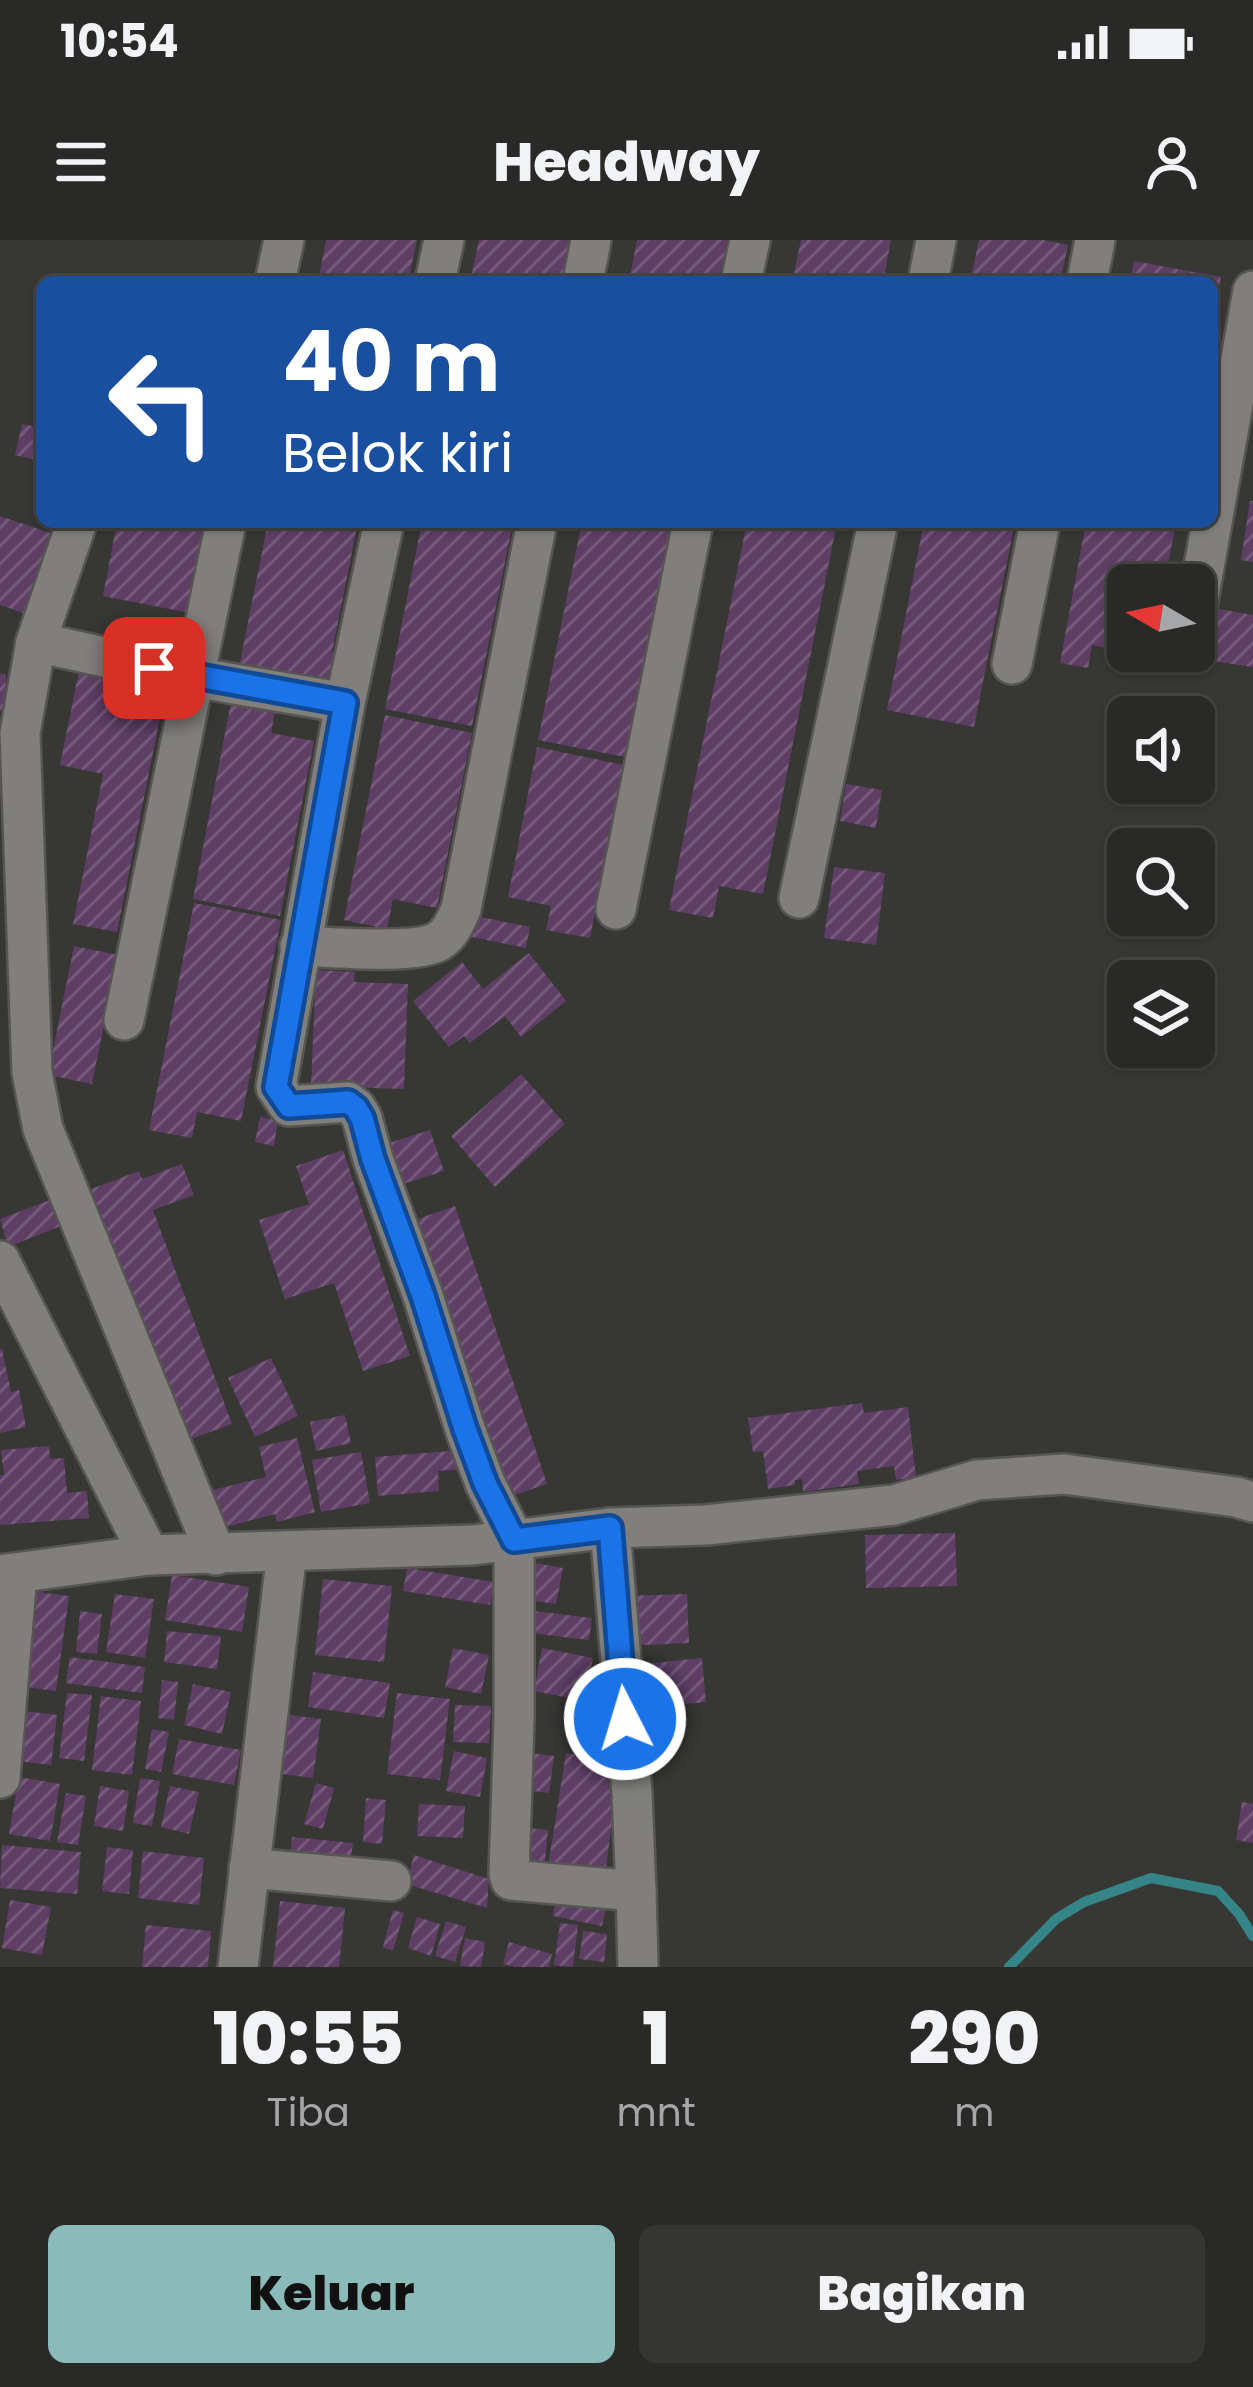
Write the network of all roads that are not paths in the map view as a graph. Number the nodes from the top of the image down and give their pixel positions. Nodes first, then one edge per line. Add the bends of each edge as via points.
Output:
1 (284, 240) edge
2 (443, 240) edge
3 (591, 240) edge
4 (750, 240) edge
5 (936, 240) edge
6 (1095, 240) edge
7 (276, 276) edge
8 (436, 276) edge
9 (584, 276) edge
10 (742, 276) edge
11 (929, 276) edge
12 (1088, 276) edge
13 (1253, 291) edge
14 (1218, 488) edge
15 (75, 528) edge
16 (225, 528) edge
17 (383, 528) edge
18 (536, 528) edge
19 (693, 528) edge
20 (877, 528) edge
21 (1039, 528) edge
22 (1211, 528) edge
23 (1205, 564) edge
24 (36, 642) junction
25 (1012, 664) dead end
26 (194, 677) junction
27 (345, 703) junction
28 (799, 898) dead end
29 (616, 909) dead end
30 (300, 946) junction
31 (124, 1020) dead end
32 (0, 1261) edge
33 (1253, 1502) edge
34 (610, 1528) junction
35 (514, 1540) junction
36 (287, 1551) junction
37 (149, 1555) junction
38 (216, 1555) junction
39 (9, 1575) edge
40 (0, 1778) edge
41 (249, 1868) junction
42 (391, 1881) dead end
43 (636, 1891) junction
44 (638, 1966) edge
45 (238, 1967) edge

1 - 7 street
2 - 8 street
3 - 9 street
4 - 10 street
5 - 11 street
6 - 12 street
13 - 14 street
15 - 24 street
16 - 26 street
17 - 27 street
18 - 30 street via 451,931 434,945
19 - 29 street
20 - 28 street
21 - 25 street
22 - 23 street
24 - 26 street
24 - 38 street via 20,733 32,1072 43,1129
26 - 27 street
26 - 31 street
27 - 30 street
30 - 35 street via 276,1087 289,1106 348,1102 362,1118 465,1429
32 - 37 street
33 - 34 street via 1064,1474 977,1480 894,1505
34 - 35 street
34 - 43 street
35 - 36 street
35 - 43 street via 511,1880
36 - 38 street
36 - 41 street
37 - 38 street
37 - 39 street
39 - 40 street
41 - 42 street
41 - 45 street
43 - 44 street

